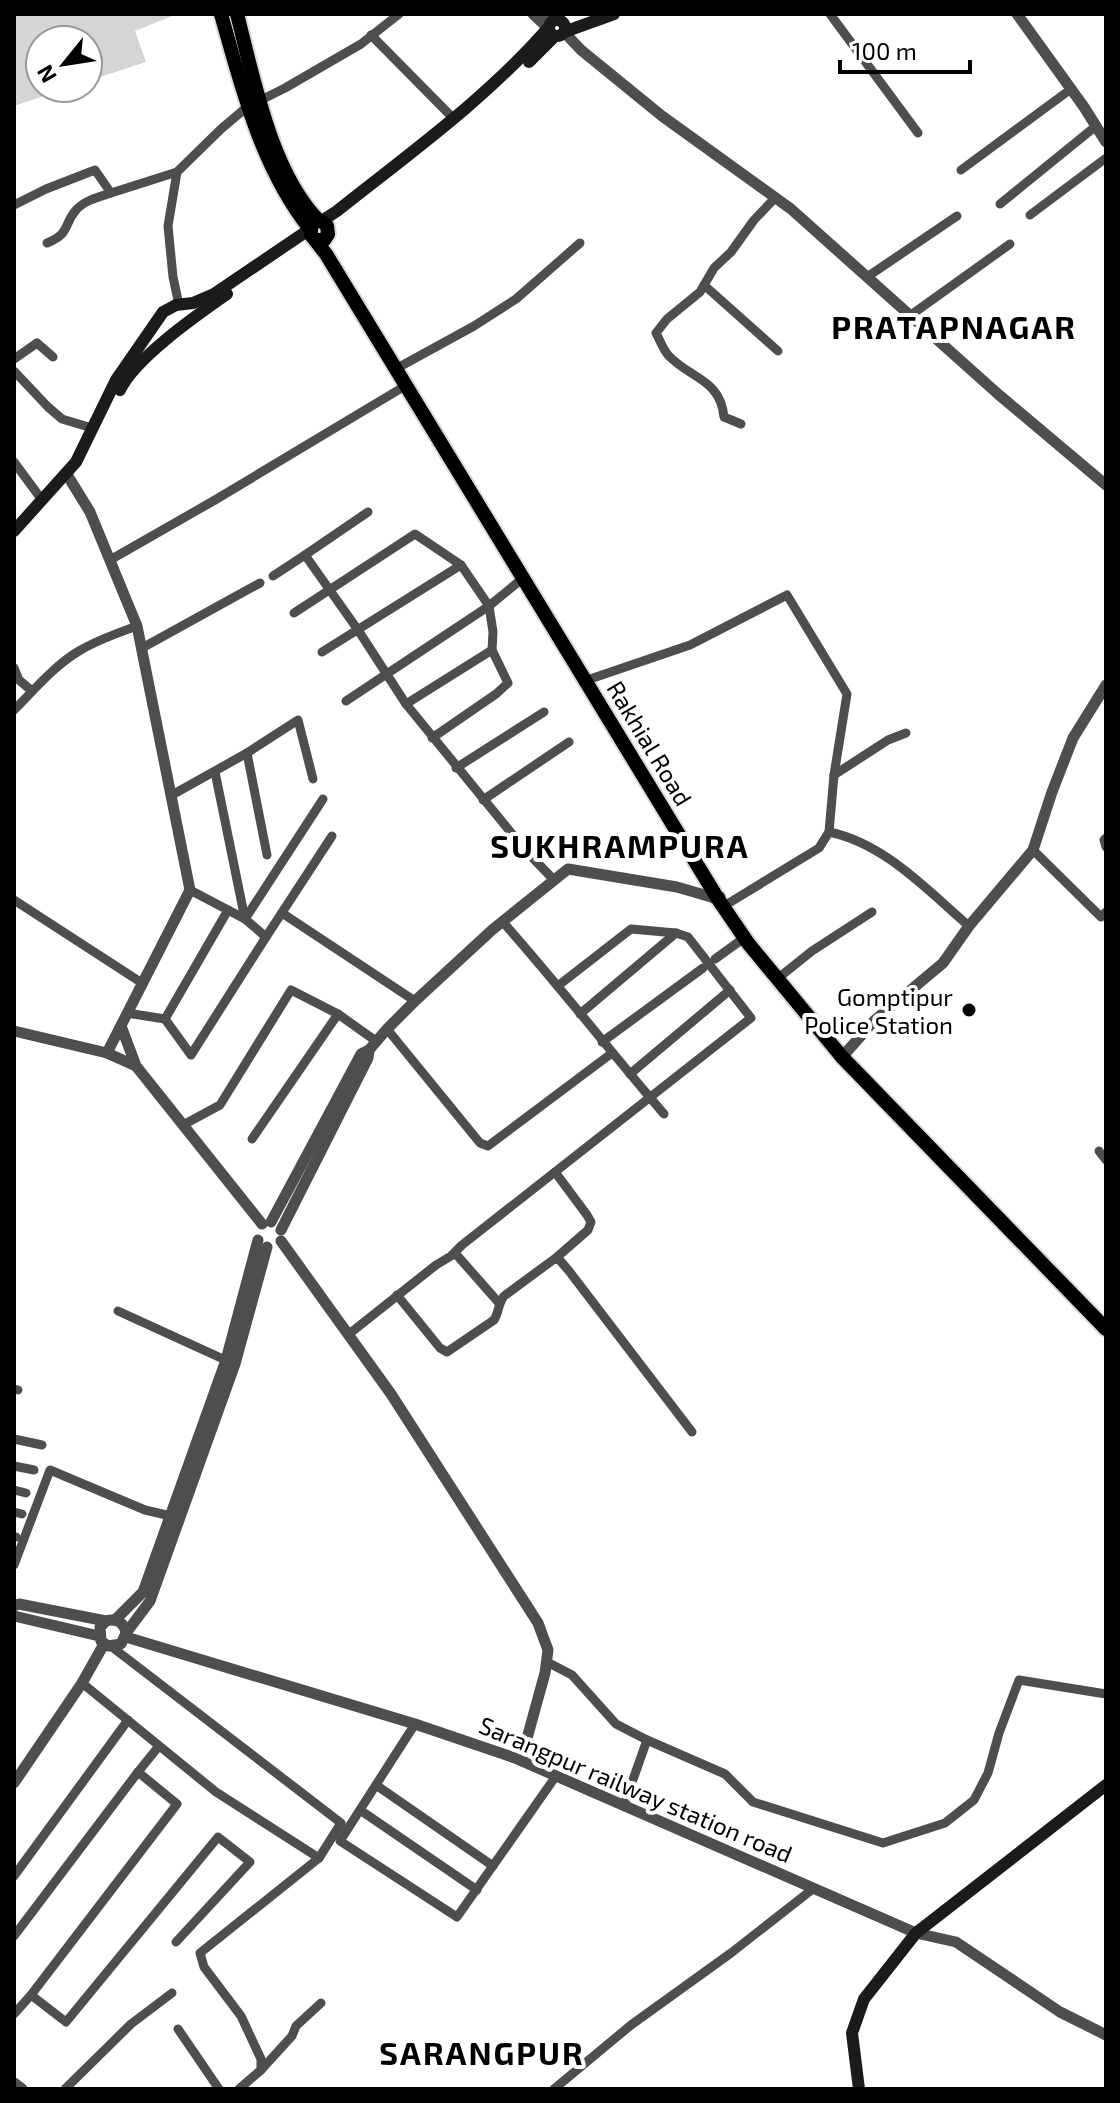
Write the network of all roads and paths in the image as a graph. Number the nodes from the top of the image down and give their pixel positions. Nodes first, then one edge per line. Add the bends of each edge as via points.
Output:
1 (221, 14) edge
2 (237, 14) edge
3 (399, 14) edge
4 (533, 14) edge
5 (592, 14) edge
6 (614, 14) edge
7 (830, 14) edge
8 (1017, 14) edge
9 (556, 27) edge
10 (371, 35) junction
11 (1071, 89) junction
12 (254, 104) junction
13 (453, 118) junction
14 (1096, 126) junction
15 (918, 133) dead end
16 (1106, 142) edge
17 (1106, 158) edge
18 (961, 170) dead end
19 (177, 172) junction
20 (111, 193) junction
21 (775, 198) junction
22 (1000, 204) dead end
23 (14, 205) edge
24 (1030, 215) dead end
25 (957, 216) dead end
26 (320, 230) junction
27 (47, 243) dead end
28 (580, 243) dead end
29 (1010, 244) dead end
30 (173, 277) junction
31 (867, 277) junction
32 (704, 285) junction
33 (179, 305) junction
34 (163, 312) junction
35 (911, 315) junction
36 (180, 329) junction
37 (778, 351) dead end
38 (140, 355) junction
39 (53, 357) dead end
40 (14, 359) edge
41 (401, 366) junction
42 (14, 371) edge
43 (119, 381) junction
44 (405, 386) junction
45 (741, 424) dead end
46 (92, 428) junction
47 (14, 463) edge
48 (68, 477) junction
49 (1106, 485) edge
50 (42, 500) junction
51 (368, 512) dead end
52 (14, 531) edge
53 (14, 542) edge
54 (305, 555) junction
55 (110, 560) junction
56 (461, 565) junction
57 (273, 576) dead end
58 (523, 578) junction
59 (260, 583) dead end
60 (330, 590) junction
61 (489, 606) junction
62 (294, 613) dead end
63 (137, 626) junction
64 (358, 630) junction
65 (142, 648) junction
66 (492, 650) junction
67 (322, 652) dead end
68 (14, 668) edge
69 (387, 672) junction
70 (593, 678) junction
71 (1106, 685) edge
72 (32, 691) junction
73 (346, 701) dead end
74 (406, 704) junction
75 (14, 710) edge
76 (544, 712) dead end
77 (906, 733) dead end
78 (432, 738) junction
79 (569, 742) dead end
80 (247, 753) junction
81 (456, 768) junction
82 (215, 772) junction
83 (834, 775) junction
84 (313, 779) dead end
85 (172, 795) junction
86 (323, 799) dead end
87 (483, 800) junction
88 (829, 832) junction
89 (332, 836) dead end
90 (1106, 838) edge
91 (1106, 847) edge
92 (1033, 850) junction
93 (267, 855) dead end
94 (554, 880) junction
95 (190, 890) junction
96 (723, 899) junction
97 (14, 900) edge
98 (228, 910) junction
99 (872, 912) dead end
100 (1106, 912) edge
101 (282, 913) junction
102 (245, 919) junction
103 (502, 921) junction
104 (969, 926) junction
105 (676, 933) junction
106 (266, 937) junction
107 (744, 938) junction
108 (715, 959) dead end
109 (703, 968) dead end
110 (782, 975) junction
111 (142, 983) junction
112 (559, 985) junction
113 (730, 990) junction
114 (415, 1001) junction
115 (127, 1013) junction
116 (338, 1014) junction
117 (580, 1014) junction
118 (165, 1019) junction
119 (121, 1026) junction
120 (387, 1029) junction
121 (14, 1031) edge
122 (602, 1042) junction
123 (373, 1046) junction
124 (107, 1053) junction
125 (612, 1053) junction
126 (844, 1055) junction
127 (136, 1066) junction
128 (630, 1074) junction
129 (650, 1098) junction
130 (664, 1114) dead end
131 (183, 1125) junction
132 (252, 1139) dead end
133 (1099, 1151) dead end
134 (1106, 1160) edge
135 (555, 1172) junction
136 (274, 1229) junction
137 (263, 1244) junction
138 (455, 1253) junction
139 (557, 1257) junction
140 (397, 1295) junction
141 (499, 1303) junction
142 (118, 1311) dead end
143 (1106, 1319) edge
144 (1106, 1329) edge
145 (349, 1334) junction
146 (230, 1362) junction
147 (692, 1432) dead end
148 (14, 1439) edge
149 (42, 1445) dead end
150 (14, 1466) edge
151 (34, 1470) dead end
152 (14, 1490) edge
153 (26, 1493) dead end
154 (171, 1516) junction
155 (14, 1565) edge
156 (14, 1606) edge
157 (14, 1616) edge
158 (111, 1620) junction
159 (126, 1635) junction
160 (105, 1642) junction
161 (547, 1662) junction
162 (82, 1683) junction
163 (1106, 1694) edge
164 (128, 1720) junction
165 (415, 1724) junction
166 (647, 1740) junction
167 (159, 1746) junction
168 (521, 1760) junction
169 (138, 1772) junction
170 (556, 1776) junction
171 (14, 1783) edge
172 (376, 1785) junction
173 (1106, 1785) edge
174 (624, 1805) junction
175 (360, 1810) junction
176 (345, 1825) junction
177 (319, 1858) junction
178 (493, 1866) junction
179 (14, 1876) edge
180 (814, 1888) junction
181 (477, 1890) junction
182 (916, 1933) junction
183 (14, 1936) edge
184 (176, 1942) dead end
185 (172, 1993) dead end
186 (31, 1995) junction
187 (321, 2003) dead end
188 (14, 2014) edge
189 (178, 2029) dead end
190 (1106, 2035) edge
191 (261, 2070) junction
192 (14, 2083) edge
193 (22, 2089) edge
194 (65, 2089) edge
195 (219, 2089) edge
196 (239, 2089) edge
197 (554, 2089) edge
198 (859, 2089) edge

1 - 12 main road, Rakhial Road
2 - 12 main road, Rakhial Road
3 - 10 street
4 - 9 street
5 - 9 main road
6 - 9 main road
7 - 15 street
8 - 11 street
9 - 13 main road
9 - 21 street via 662,116
9 - 26 main road via 494,93
10 - 12 street
10 - 13 street
11 - 14 street
11 - 18 street
12 - 19 street
12 - 26 main road, Rakhial Road
13 - 26 main road
14 - 16 street
14 - 22 street
17 - 24 street
19 - 20 street
19 - 30 street via 168,226
20 - 23 street via 95,170
20 - 27 street via 77,209 62,234
21 - 31 street
21 - 32 street
25 - 31 street
26 - 33 main road via 214,294
26 - 36 main road
26 - 41 main road, Rakhial Road
26 - 44 main road, Rakhial Road
28 - 41 street via 516,299
29 - 35 street
30 - 33 street
30 - 34 street
31 - 35 street
32 - 37 street
32 - 45 street via 656,333 667,355 713,388 724,417
33 - 34 main road
33 - 36 main road via 186,317
34 - 38 main road
35 - 49 street
36 - 38 main road
38 - 43 main road
39 - 40 street via 37,343
41 - 70 main road, Rakhial Road
42 - 46 street via 62,419
43 - 46 main road
43 - 48 main road via 83,467
44 - 55 street
44 - 58 main road, Rakhial Road
46 - 48 main road
47 - 50 street
48 - 50 main road
48 - 53 main road
48 - 55 street
50 - 52 main road
51 - 54 street
54 - 57 street
54 - 60 street
55 - 63 street
56 - 60 street via 415,534
56 - 61 street
56 - 64 street
58 - 61 street
58 - 96 main road, Rakhial Road
59 - 65 street
60 - 62 street
60 - 64 street
61 - 66 street
61 - 69 street
63 - 65 street
63 - 72 street via 77,652
64 - 67 street
64 - 69 street
65 - 85 street
66 - 74 street
66 - 78 street via 507,685
68 - 72 street
69 - 73 street
69 - 74 street
70 - 83 street via 690,645 787,595 847,694
70 - 96 main road, Rakhial Road
71 - 92 street via 1073,738
72 - 75 street
74 - 78 street
76 - 81 street
77 - 83 street
78 - 81 street
79 - 87 street
80 - 82 street
80 - 84 street via 298,720
80 - 93 street
81 - 87 street
82 - 85 street
82 - 102 street
83 - 88 street
85 - 95 street
86 - 102 street
87 - 94 street
88 - 96 street via 819,848
88 - 104 street via 850,836 898,864
89 - 101 street
90 - 91 street
92 - 100 street via 1101,917
92 - 104 street
94 - 96 street via 568,869
94 - 103 street
95 - 98 street
95 - 111 street
96 - 107 main road, Rakhial Road
96 - 110 main road, Rakhial Road
97 - 111 street
98 - 102 street
98 - 118 street
99 - 110 street
101 - 106 street
101 - 114 street
102 - 106 street
103 - 112 street
103 - 114 street
104 - 126 street via 943,963 875,1020
105 - 112 street via 631,929
105 - 113 street via 688,937
105 - 117 street
106 - 118 street via 191,1055
107 - 108 street
107 - 126 main road, Rakhial Road
109 - 122 street
110 - 126 main road, Rakhial Road
111 - 115 street
112 - 117 street
113 - 128 street
113 - 129 street via 751,1018
114 - 120 street
115 - 118 street
115 - 119 street
116 - 123 street
116 - 131 street via 291,990 220,1105
116 - 132 street
117 - 122 street
119 - 124 street
119 - 127 street
120 - 123 street
120 - 125 street via 480,1143 488,1146
121 - 124 street
122 - 125 street
123 - 136 street via 361,1054
124 - 127 street
125 - 128 street
126 - 143 main road, Rakhial Road
126 - 144 main road, Rakhial Road
127 - 131 street
128 - 129 street
129 - 130 street
129 - 135 street
131 - 136 street
133 - 134 street
135 - 138 street
135 - 139 street via 591,1222
136 - 137 street via 275,1246
136 - 137 street via 257,1232
136 - 145 street
137 - 146 street
138 - 140 street
138 - 141 street
139 - 141 street
139 - 147 street
140 - 141 street via 447,1352 494,1320
140 - 145 street
142 - 146 street
145 - 161 street via 538,1623
146 - 154 street
146 - 159 street via 150,1601
148 - 149 street
150 - 151 street
152 - 153 street
154 - 155 street via 50,1470
154 - 158 street via 143,1592
156 - 158 street
157 - 160 street
158 - 159 street via 123,1624
158 - 160 street via 100,1627
159 - 160 street via 121,1644
159 - 165 street, Sarangpur railway station road
160 - 162 street
160 - 176 street
161 - 166 street via 572,1675 616,1724
161 - 168 street
162 - 164 street
162 - 171 street
163 - 166 street via 1019,1680 974,1800 945,1823 883,1843 753,1802 725,1774
164 - 167 street
164 - 179 street
165 - 168 street, Sarangpur railway station road
165 - 172 street
166 - 174 street
167 - 169 street
167 - 177 street via 216,1792
168 - 170 street, Sarangpur railway station road
169 - 183 street
169 - 186 street via 177,1804
170 - 174 street, Sarangpur railway station road
170 - 178 street
172 - 175 street
172 - 178 street
173 - 182 main road
174 - 180 street, Sarangpur railway station road
175 - 176 street
175 - 181 street
176 - 177 street
176 - 181 street via 340,1841 457,1917
177 - 191 street via 200,1953 204,1967 241,2016
178 - 181 street
180 - 182 street, Sarangpur railway station road
180 - 197 street
182 - 190 street, Sarangpur railway station road via 956,1942 1060,2012
182 - 198 main road via 864,1999 852,2033
184 - 186 street via 250,1862 218,1837 66,2022
185 - 194 street via 131,2024
186 - 188 street
187 - 191 street
189 - 195 street
191 - 196 street
192 - 193 street

